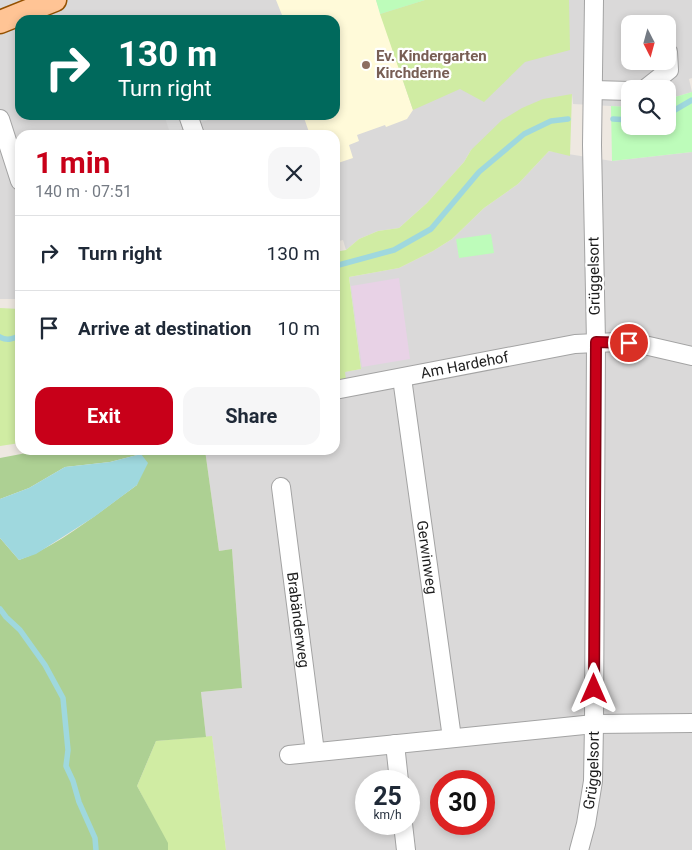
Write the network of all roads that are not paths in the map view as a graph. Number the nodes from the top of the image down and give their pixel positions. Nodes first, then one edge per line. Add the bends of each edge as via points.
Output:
1 (55, 0) edge
2 (594, 0) edge
3 (18, 15) edge
4 (15, 16) edge
5 (0, 22) edge
6 (669, 70) edge
7 (657, 80) edge
8 (593, 90) junction
9 (621, 90) edge
10 (0, 119) edge
11 (15, 166) edge
12 (596, 342) junction
13 (692, 356) edge
14 (402, 378) junction
15 (340, 389) edge
16 (281, 487) dead end
17 (692, 723) edge
18 (594, 724) junction
19 (452, 738) junction
20 (395, 744) junction
21 (315, 752) junction
22 (289, 755) dead end
23 (398, 770) edge
24 (404, 835) edge
25 (406, 850) edge
26 (579, 850) edge

1 - 3 main road
2 - 8 street, Grüggelsort
4 - 5 main road
6 - 7 street
8 - 9 street
8 - 12 street, Grüggelsort
10 - 11 street
12 - 13 street, Am Hardehof via 640,344
12 - 14 street, Am Hardehof
12 - 18 street, Grüggelsort
14 - 15 street, Am Hardehof
14 - 19 street, Gerwinweg
16 - 21 street, Brabänderweg
17 - 18 street
18 - 19 street
18 - 26 street, Grüggelsort via 593,782
19 - 20 street
20 - 21 street
20 - 23 street
21 - 22 street
24 - 25 street

